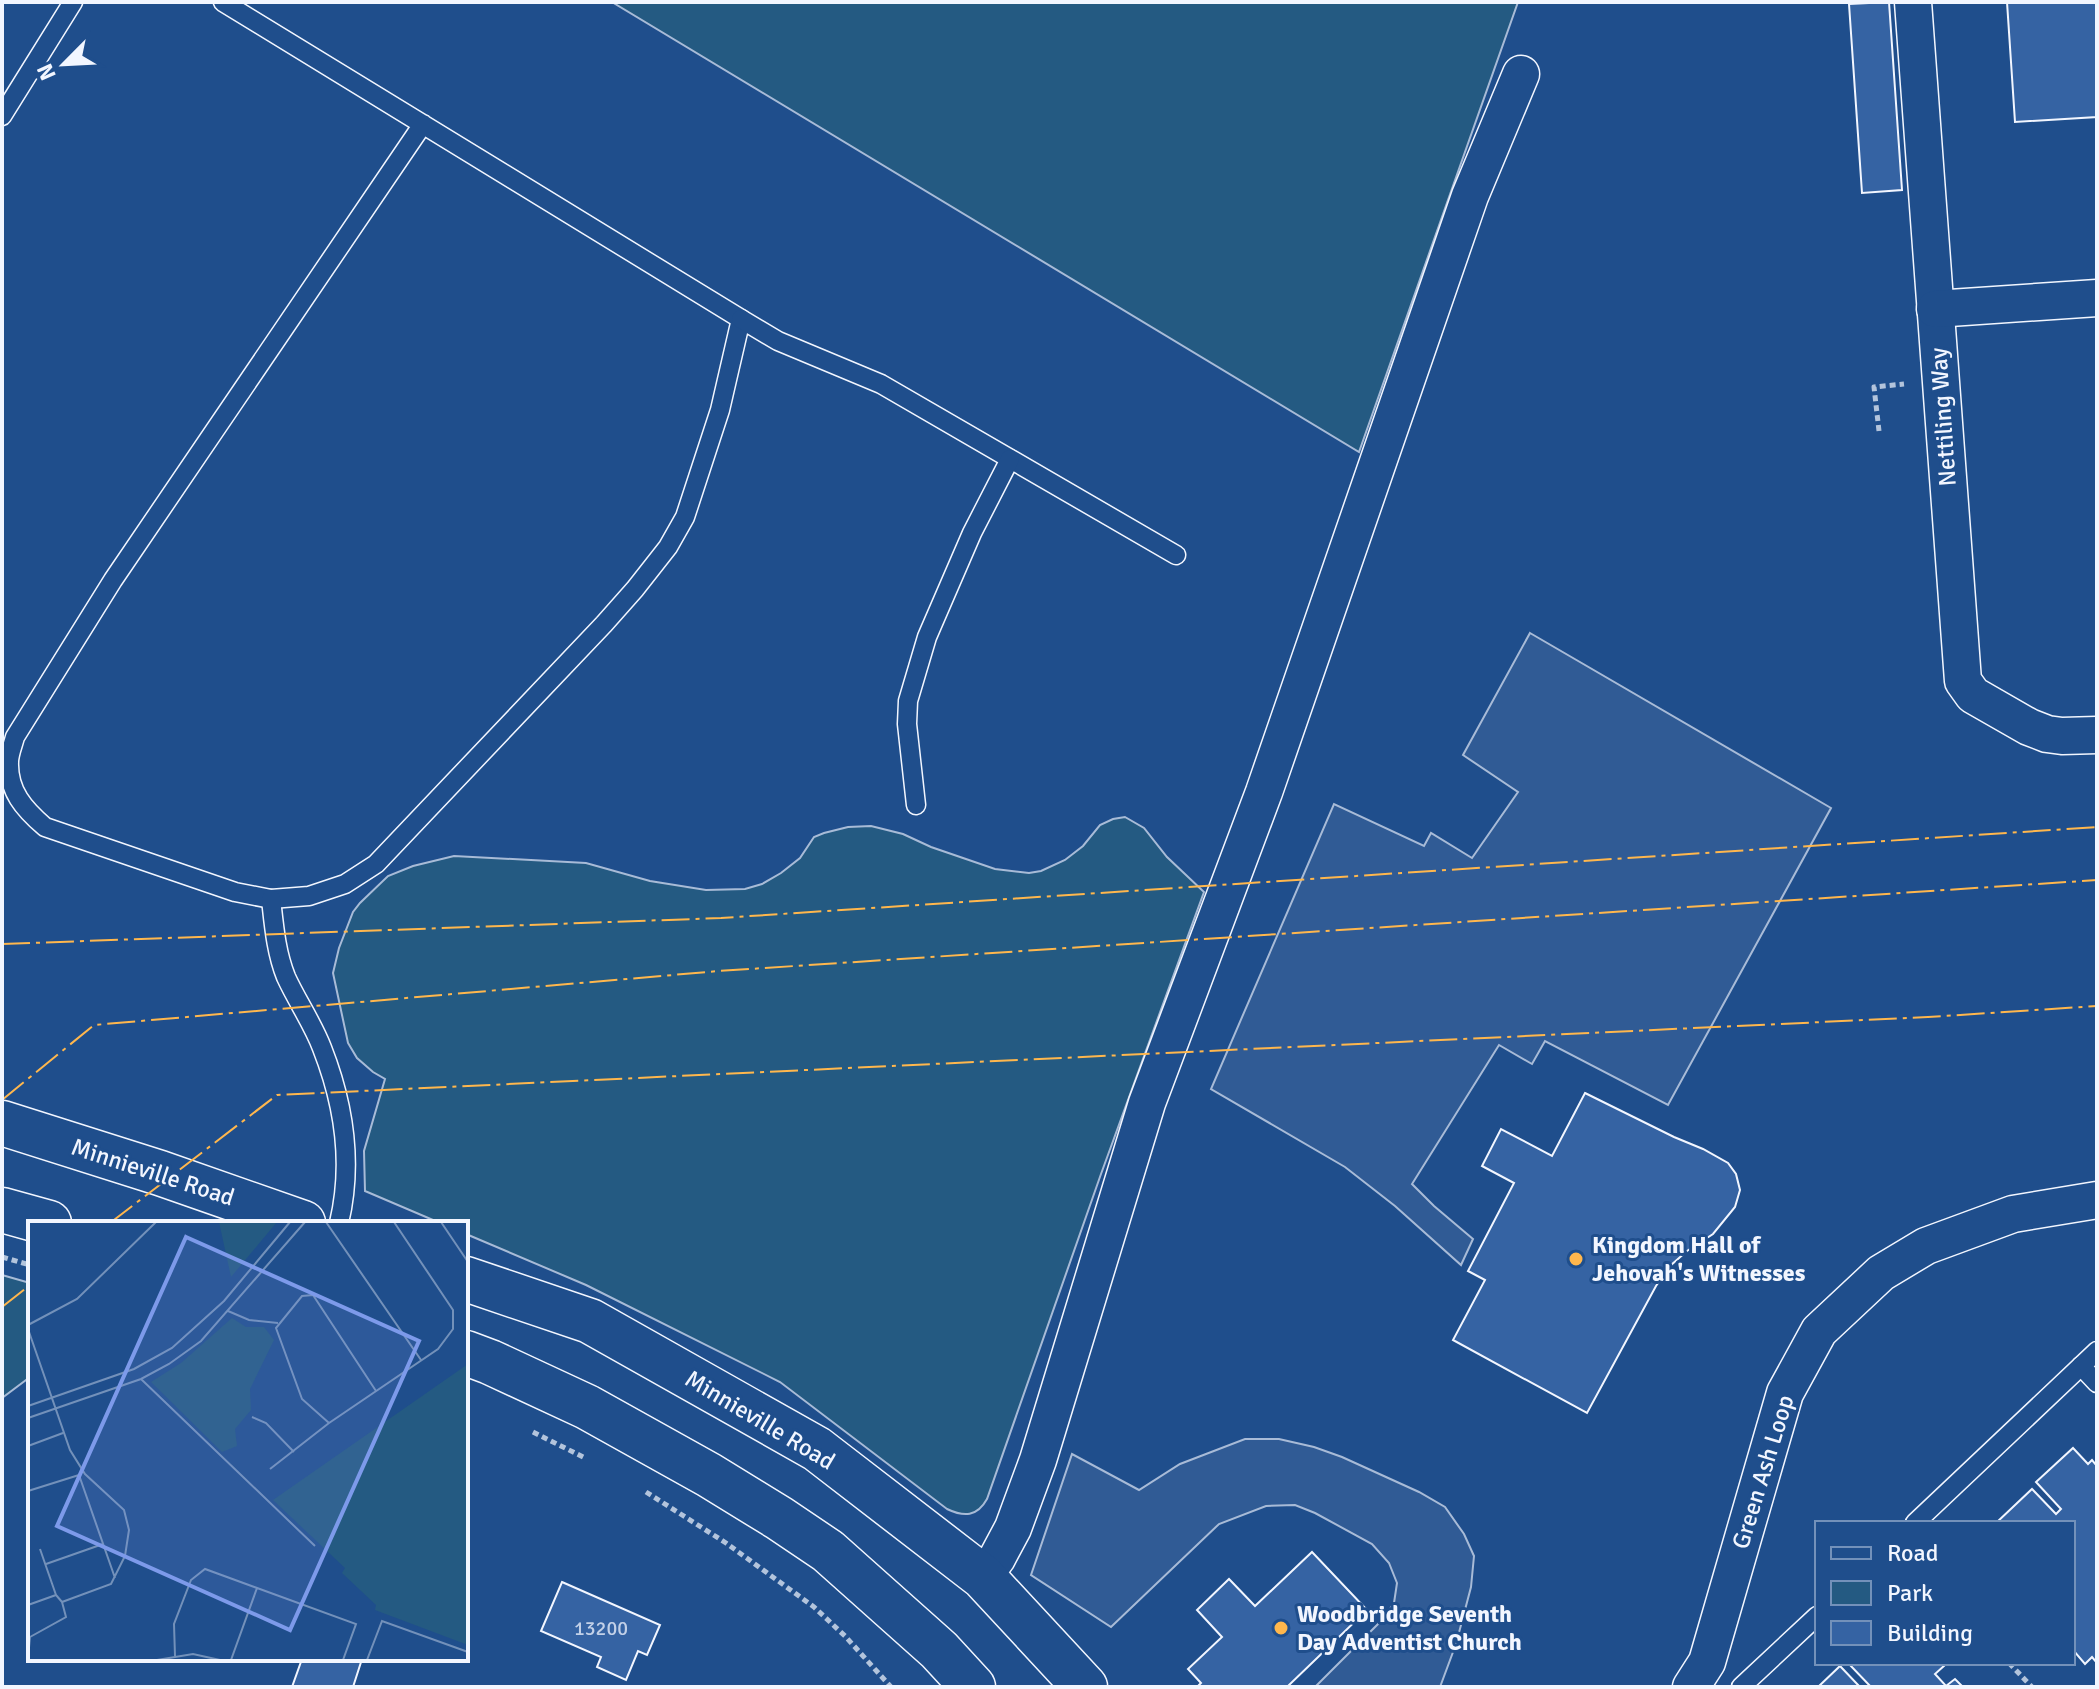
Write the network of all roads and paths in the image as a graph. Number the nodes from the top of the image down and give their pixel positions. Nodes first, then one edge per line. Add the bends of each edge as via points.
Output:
1 (73, 2) edge
2 (223, 2) edge
3 (1913, 2) edge
4 (1521, 74) dead end
5 (2, 116) edge
6 (423, 124) junction
7 (2097, 298) edge
8 (1935, 309) junction
9 (741, 319) junction
10 (1917, 383) dead end
11 (1879, 431) dead end
12 (1010, 459) junction
13 (1176, 555) dead end
14 (2097, 735) edge
15 (916, 805) dead end
16 (271, 899) junction
17 (2, 1123) edge
18 (2097, 1200) edge
19 (2, 1210) edge
20 (42, 1221) edge
21 (297, 1221) edge
22 (340, 1221) edge
23 (2, 1257) edge
24 (28, 1264) edge
25 (468, 1280) edge
26 (2097, 1351) edge
27 (468, 1354) edge
28 (2081, 1366) junction
29 (2097, 1383) edge
30 (524, 1427) dead end
31 (590, 1460) dead end
32 (635, 1485) dead end
33 (1917, 1521) edge
34 (983, 1577) junction
35 (1815, 1618) edge
36 (2011, 1665) edge
37 (1694, 1686) edge
38 (891, 1687) edge
39 (973, 1687) edge
40 (1085, 1687) edge
41 (1741, 1687) edge
42 (2032, 1687) edge

1 - 5 lane
2 - 6 lane
3 - 8 street, Nettiling Way
4 - 34 street via 1470,196 1264,792 1147,1103 1038,1460 1013,1528
6 - 9 lane
6 - 16 lane via 105,592 15,737 9,762 13,788 25,810 45,827 235,892
7 - 8 street
8 - 14 street, Nettiling Way via 1963,681 1973,695 2029,727 2062,736
9 - 12 lane via 778,341 881,384
9 - 16 lane via 720,410 685,517 635,589 376,864 345,884 309,896
10 - 11 path via 1874,387
12 - 13 lane
12 - 15 lane via 927,637 908,701
16 - 22 lane via 286,976 335,1084 347,1167
17 - 21 main road, Minnieville Road
18 - 37 street, Green Ash Loop via 2013,1214 1926,1246 1881,1273 1819,1331 1785,1393 1707,1662
19 - 20 main road
23 - 24 path
25 - 34 main road, Minnieville Road via 590,1321 817,1449
26 - 28 lane
27 - 39 main road via 587,1407 779,1518 828,1551
28 - 29 lane
28 - 33 lane
30 - 31 path
32 - 38 path via 814,1607
34 - 40 main road, Minnieville Road
35 - 41 lane
36 - 42 path

